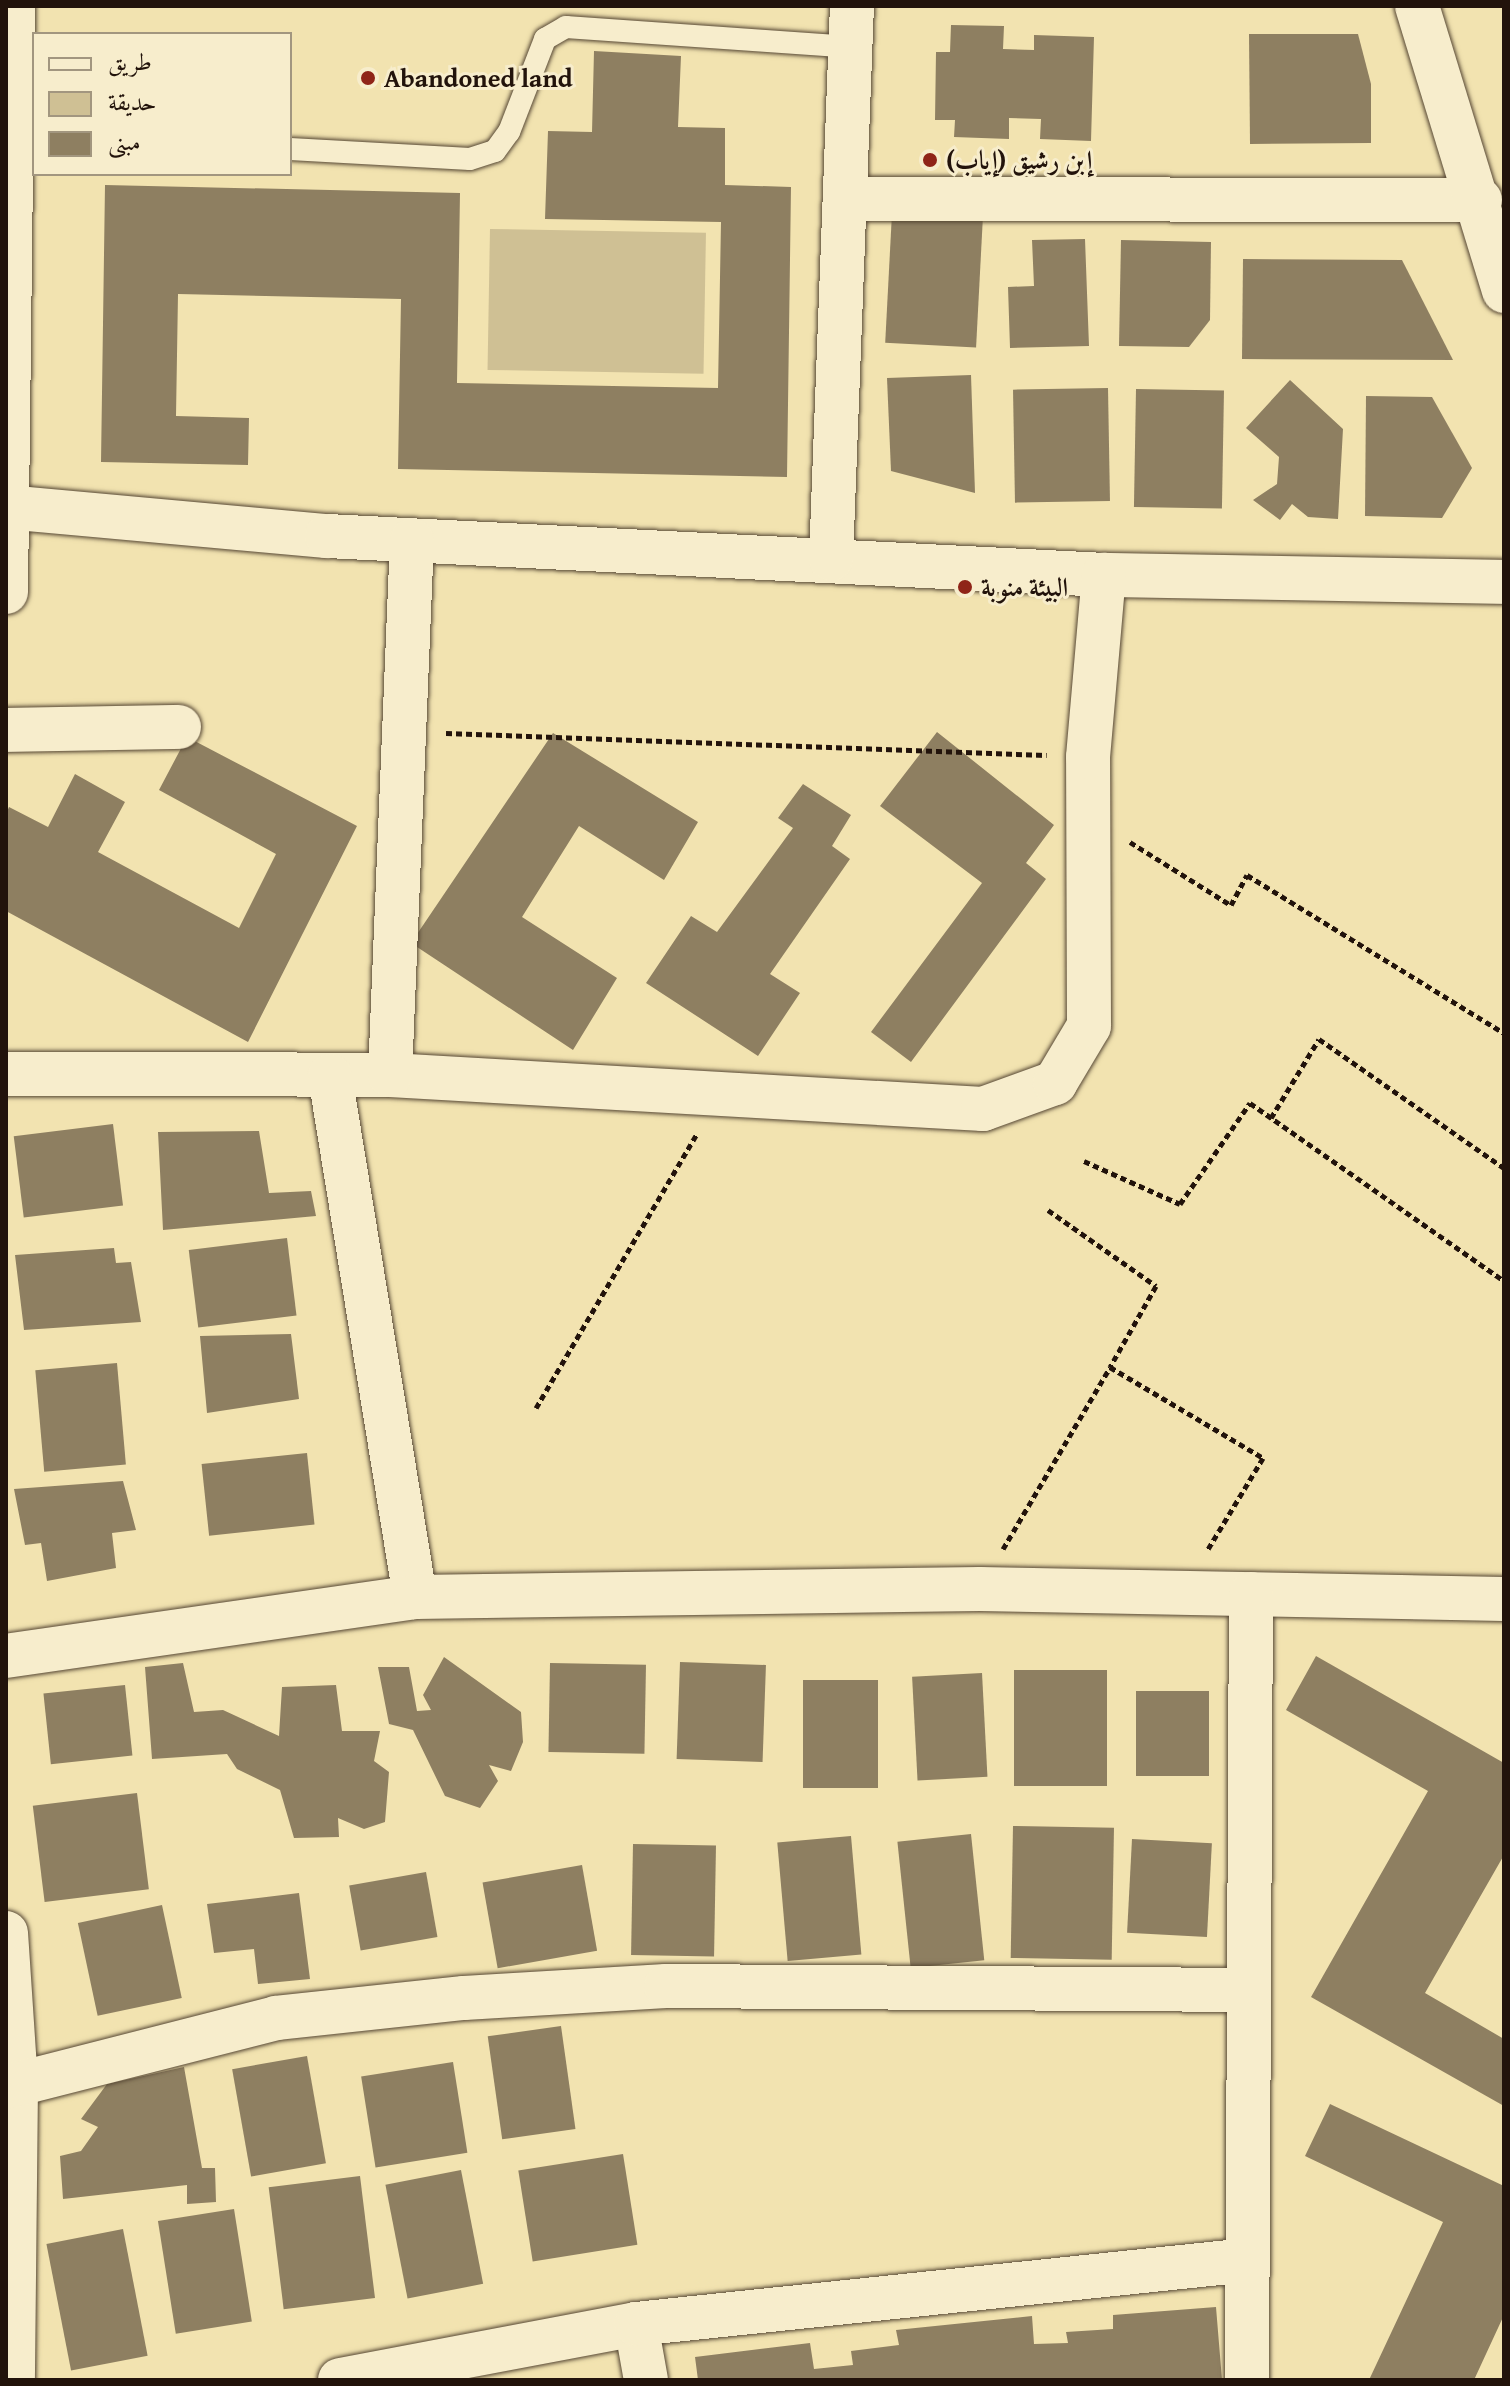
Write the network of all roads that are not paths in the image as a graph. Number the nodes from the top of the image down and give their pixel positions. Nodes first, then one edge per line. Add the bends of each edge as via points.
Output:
1 (13, 6) edge
2 (1417, 6) edge
3 (851, 27) edge
4 (24, 134) edge
5 (292, 149) edge
6 (848, 199) junction
7 (1480, 200) junction
8 (1504, 291) edge
9 (7, 507) edge
10 (412, 540) junction
11 (831, 559) junction
12 (1104, 575) junction
13 (1504, 582) edge
14 (6, 592) edge
15 (179, 727) dead end
16 (6, 730) edge
17 (6, 1074) edge
18 (390, 1075) junction
19 (330, 1076) junction
20 (1251, 1594) junction
21 (415, 1597) junction
22 (1504, 1599) edge
23 (6, 1656) edge
24 (6, 1933) edge
25 (1249, 1990) junction
26 (11, 2086) edge
27 (1248, 2260) junction
28 (636, 2324) junction
29 (13, 2380) edge
30 (340, 2380) edge
31 (646, 2380) edge
32 (1247, 2380) edge

1 - 4 street
2 - 7 street
3 - 5 lane via 566,27 545,39 509,132 495,151 470,159
3 - 6 street
4 - 9 street
6 - 7 street
6 - 11 street
7 - 8 street
9 - 10 street
9 - 14 street
10 - 11 street
10 - 18 street
11 - 12 street
12 - 13 street
12 - 18 street via 1088,757 1089,1026 1055,1083 983,1109
15 - 16 street
17 - 19 street
18 - 19 street
19 - 21 street
20 - 21 street via 980,1589
20 - 22 street
20 - 25 street
21 - 23 street
24 - 26 street
25 - 26 street via 666,1986 464,1998 276,2018
25 - 27 street
26 - 29 street
27 - 28 street
27 - 32 street
28 - 30 street
28 - 31 street

